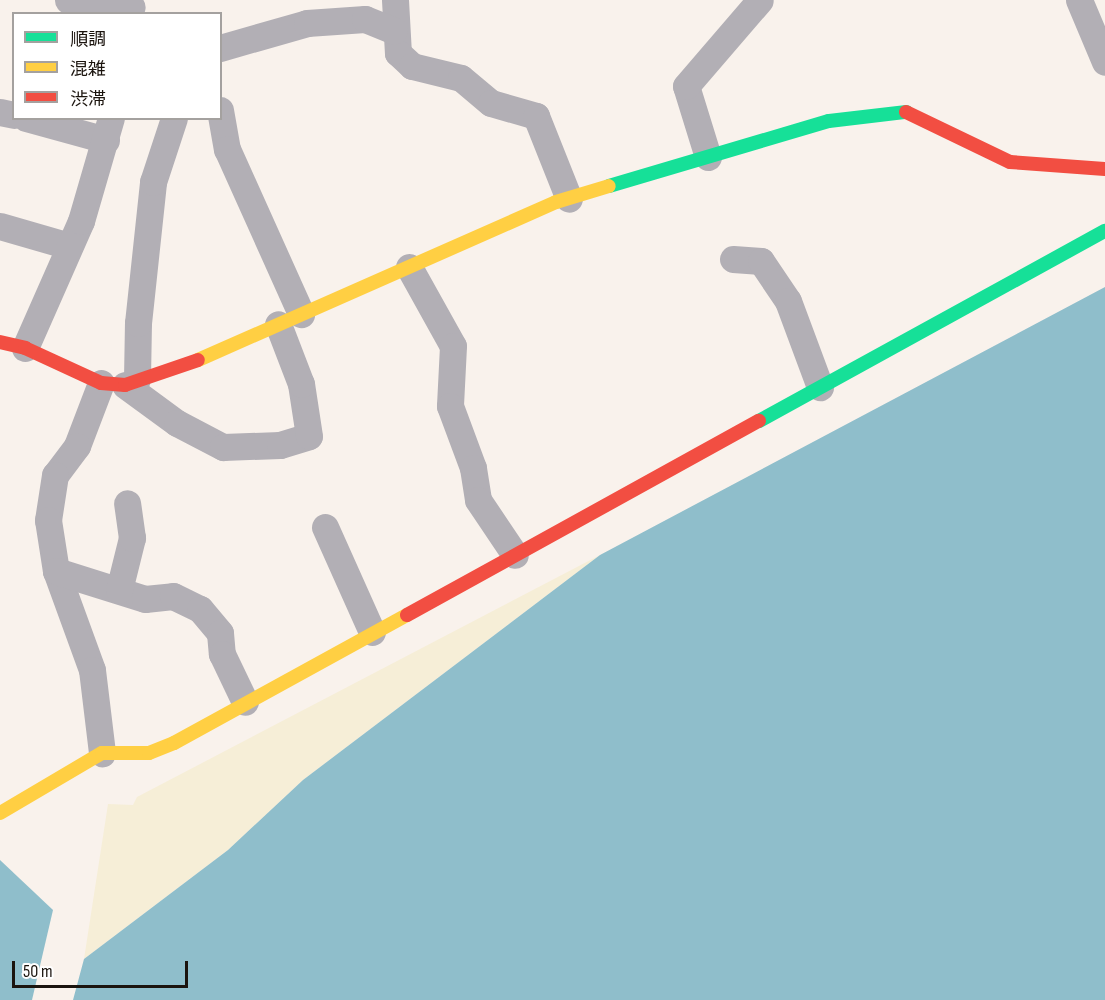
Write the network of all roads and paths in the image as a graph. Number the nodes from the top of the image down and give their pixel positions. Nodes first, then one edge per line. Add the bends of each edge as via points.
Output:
1 (68, 0) edge
2 (395, 0) edge
3 (760, 0) edge
4 (1079, 0) edge
5 (132, 7) edge
6 (394, 31) junction
7 (222, 47) edge
8 (1105, 62) edge
9 (41, 120) edge
10 (173, 120) edge
11 (222, 120) edge
12 (109, 129) edge
13 (708, 157) junction
14 (1105, 169) edge
15 (569, 199) junction
16 (0, 226) edge
17 (1105, 231) edge
18 (69, 246) junction
19 (734, 259) dead end
20 (409, 267) junction
21 (289, 319) junction
22 (13, 345) edge
23 (121, 382) junction
24 (820, 387) junction
25 (128, 503) dead end
26 (325, 527) dead end
27 (515, 555) junction
28 (56, 571) junction
29 (119, 590) junction
30 (372, 632) junction
31 (245, 702) junction
32 (102, 753) junction
33 (0, 813) edge

1 - 5 street
2 - 6 street
3 - 13 street via 686,86
4 - 8 street
6 - 7 street via 365,19 307,23
6 - 15 street via 398,53 412,66 461,78 490,103 536,116
9 - 12 street
10 - 23 street via 153,182 138,323
11 - 21 street via 227,149
12 - 18 street
13 - 14 street via 829,121 903,111 1010,162
13 - 15 street
15 - 20 street
16 - 18 street
17 - 24 street
18 - 22 street
19 - 24 street via 761,261 788,301
20 - 21 street
20 - 27 street via 453,346 450,406 473,468 478,500
21 - 23 street via 211,356
21 - 23 street via 309,436 280,445 223,447 177,423
22 - 23 street
23 - 28 street via 55,475 48,520
24 - 27 street
25 - 29 street via 132,538
26 - 30 street
27 - 30 street
28 - 29 street
28 - 32 street via 92,670
29 - 31 street via 145,599 173,596 200,609 220,633 222,654
30 - 31 street
31 - 32 street via 149,753
32 - 33 street

